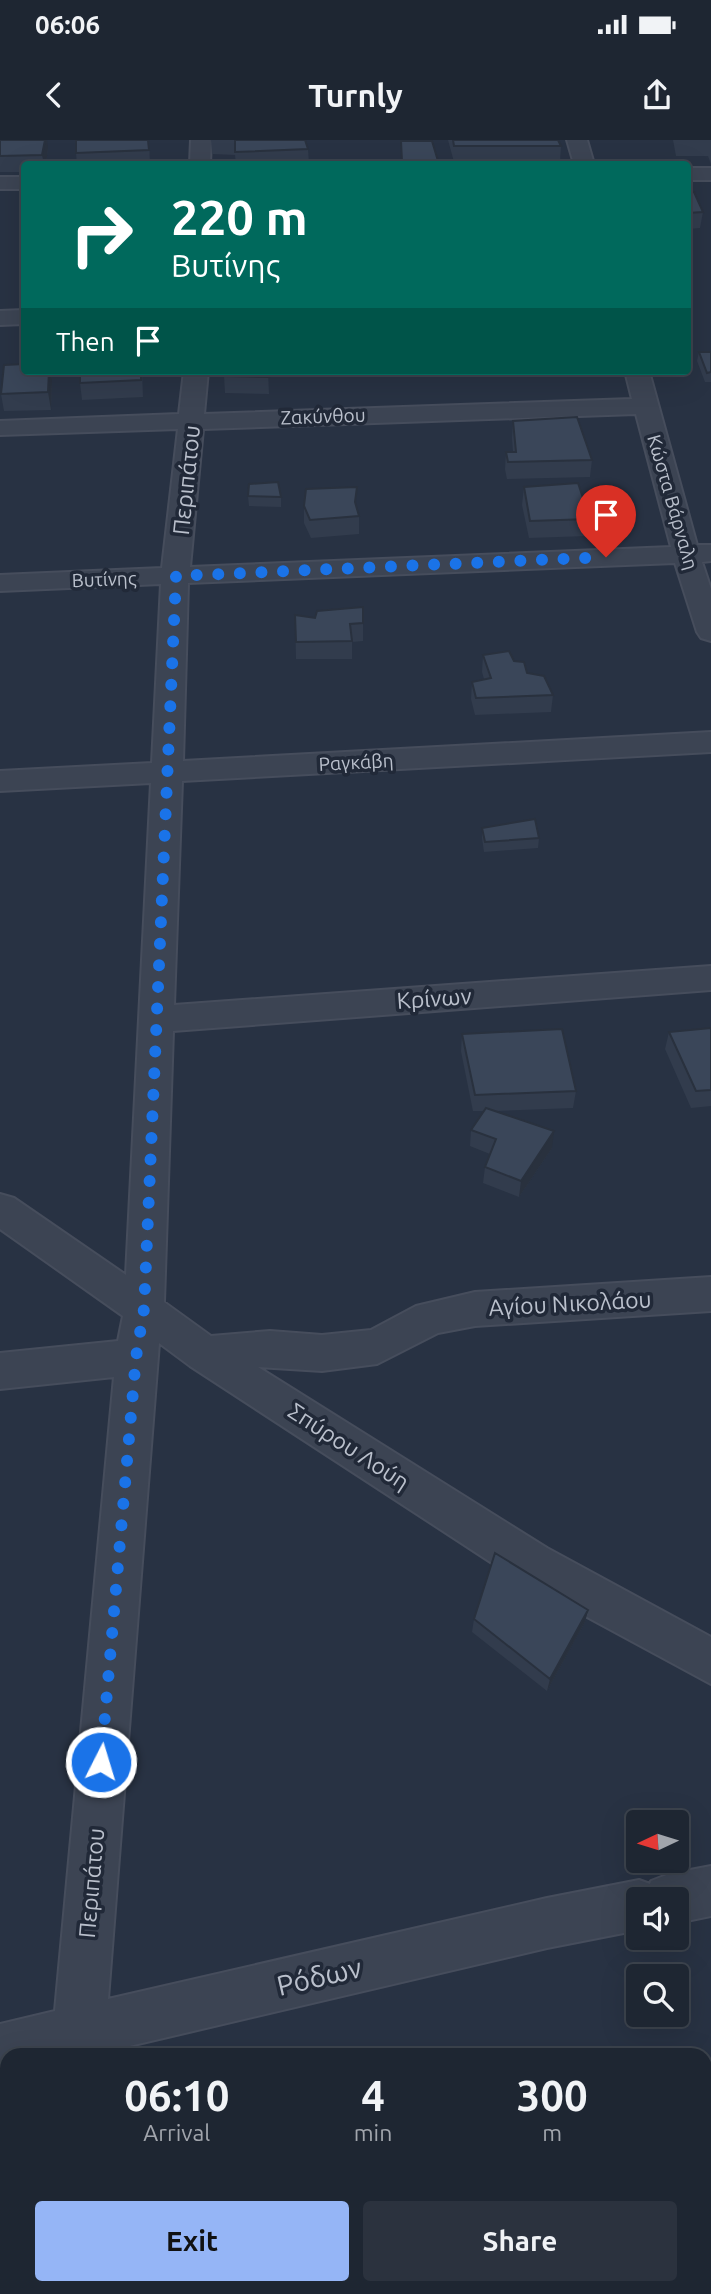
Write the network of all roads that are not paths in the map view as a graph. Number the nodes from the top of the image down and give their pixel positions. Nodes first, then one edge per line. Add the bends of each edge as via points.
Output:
1 (201, 140) edge
2 (577, 140) edge
3 (200, 161) edge
4 (583, 161) edge
5 (691, 174) edge
6 (711, 174) edge
7 (1, 183) edge
8 (21, 183) edge
9 (21, 317) edge
10 (0, 318) edge
11 (196, 375) edge
12 (638, 375) edge
13 (646, 406) junction
14 (192, 420) junction
15 (0, 428) edge
16 (699, 553) edge
17 (176, 576) junction
18 (0, 583) edge
19 (711, 632) edge
20 (711, 742) edge
21 (166, 772) junction
22 (0, 781) edge
23 (711, 978) edge
24 (158, 1019) junction
25 (0, 1209) edge
26 (711, 1294) edge
27 (144, 1309) junction
28 (204, 1354) junction
29 (136, 1357) junction
30 (0, 1371) edge
31 (711, 1662) edge
32 (711, 1891) edge
33 (689, 1895) edge
34 (626, 1908) edge
35 (78, 2043) edge
36 (22, 2048) edge

1 - 3 street
2 - 4 street
5 - 6 street
7 - 8 street
9 - 10 street
11 - 14 street, Περιπάτου
12 - 13 street, Κώστα Βάρναλη
13 - 14 street, Ζακύνθου
13 - 16 street, Κώστα Βάρναλη
14 - 15 street, Ζακύνθου
14 - 17 street, Περιπάτου
16 - 17 street, Βυτίνης
16 - 19 street, Κώστα Βάρναλη
17 - 18 street, Βυτίνης
17 - 21 street, Περιπάτου
20 - 21 street, Ραγκάβη
21 - 22 street, Ραγκάβη
21 - 24 street, Περιπάτου
23 - 24 street, Κρίνων
24 - 27 street, Περιπάτου
25 - 27 street, Σπύρου Λούη
26 - 28 street, Αγίου Νικολάου via 475,1309 430,1318 376,1347 322,1353 270,1348
27 - 28 street, Σπύρου Λούη
27 - 29 street, Περιπάτου
28 - 31 street, Σπύρου Λούη via 531,1563
29 - 30 street
29 - 35 street, Περιπάτου
32 - 33 street
34 - 35 street, Ρόδων via 547,1923
35 - 36 street, Ρόδων

